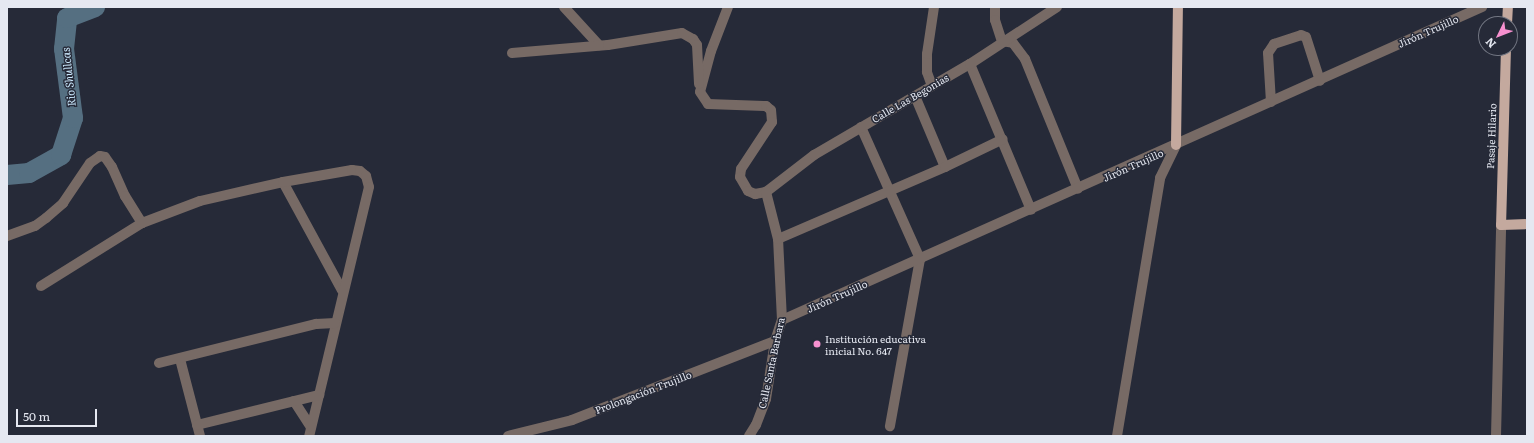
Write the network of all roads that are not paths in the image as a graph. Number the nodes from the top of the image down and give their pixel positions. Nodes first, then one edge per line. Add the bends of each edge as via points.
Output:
1 (564, 7) edge
2 (728, 7) edge
3 (934, 7) edge
4 (996, 7) edge
5 (1057, 7) edge
6 (1178, 7) edge
7 (1482, 7) edge
8 (1002, 41) junction
9 (599, 45) junction
10 (512, 52) dead end
11 (1506, 56) edge
12 (970, 64) junction
13 (1320, 81) junction
14 (932, 86) junction
15 (700, 88) junction
16 (914, 96) junction
17 (1271, 102) junction
18 (861, 127) junction
19 (1003, 139) junction
20 (1176, 145) junction
21 (945, 167) junction
22 (283, 182) junction
23 (1078, 190) junction
24 (889, 191) junction
25 (766, 192) junction
26 (1031, 210) junction
27 (142, 222) junction
28 (1527, 224) edge
29 (1501, 225) junction
30 (7, 236) edge
31 (778, 239) junction
32 (920, 260) junction
33 (41, 286) dead end
34 (342, 290) junction
35 (782, 320) junction
36 (335, 323) junction
37 (775, 341) junction
38 (180, 359) junction
39 (159, 363) dead end
40 (319, 395) junction
41 (294, 401) junction
42 (197, 425) junction
43 (890, 426) dead end
44 (309, 431) edge
45 (200, 436) edge
46 (508, 436) edge
47 (749, 436) edge
48 (1117, 436) edge
49 (1496, 436) edge

1 - 9 street
2 - 15 street
3 - 14 street via 927,54 927,72
4 - 8 street via 995,20
5 - 8 street, Calle Las Begonias
6 - 20 main road
7 - 13 street, Jirón Trujillo
8 - 12 street, Calle Las Begonias
8 - 23 street via 1013,43 1025,59
9 - 10 street
9 - 15 street via 687,34 697,45
11 - 29 main road, Pasaje Hilario
12 - 14 street, Calle Las Begonias
12 - 19 street
13 - 17 street, Jirón Trujillo
13 - 17 street via 1306,37 1301,35 1274,44 1268,53
14 - 16 street, Calle Las Begonias
15 - 25 street via 703,99 708,104 766,106 771,110 772,122 741,168 740,177 748,191 755,194
16 - 18 street, Calle Las Begonias
16 - 21 street
17 - 20 street, Jirón Trujillo
18 - 24 street
18 - 25 street, Calle Las Begonias via 814,155
19 - 21 street
19 - 26 street
20 - 23 street, Jirón Trujillo
20 - 48 street via 1160,178
21 - 24 street
22 - 27 street via 200,201
22 - 34 street
22 - 34 street via 352,170 360,172 368,180 369,187
23 - 26 street, Jirón Trujillo
24 - 31 street
24 - 32 street
25 - 31 street, Calle Santa Barbara
26 - 32 street, Jirón Trujillo
27 - 30 street via 125,196 112,167 105,157 100,156 90,163 63,203 46,218 35,226
27 - 33 street
28 - 29 main road
29 - 49 street
31 - 35 street, Calle Santa Barbara
32 - 35 street, Jirón Trujillo
32 - 43 street
34 - 36 street
35 - 37 street, Calle Santa Barbara
36 - 38 street via 316,324
36 - 40 street
37 - 46 street, Prolongación Trujillo via 572,420
37 - 47 street, Calle Santa Barbara via 766,399
38 - 39 street
38 - 42 street
40 - 41 street
40 - 44 street
41 - 42 street
41 - 44 street
42 - 45 street

